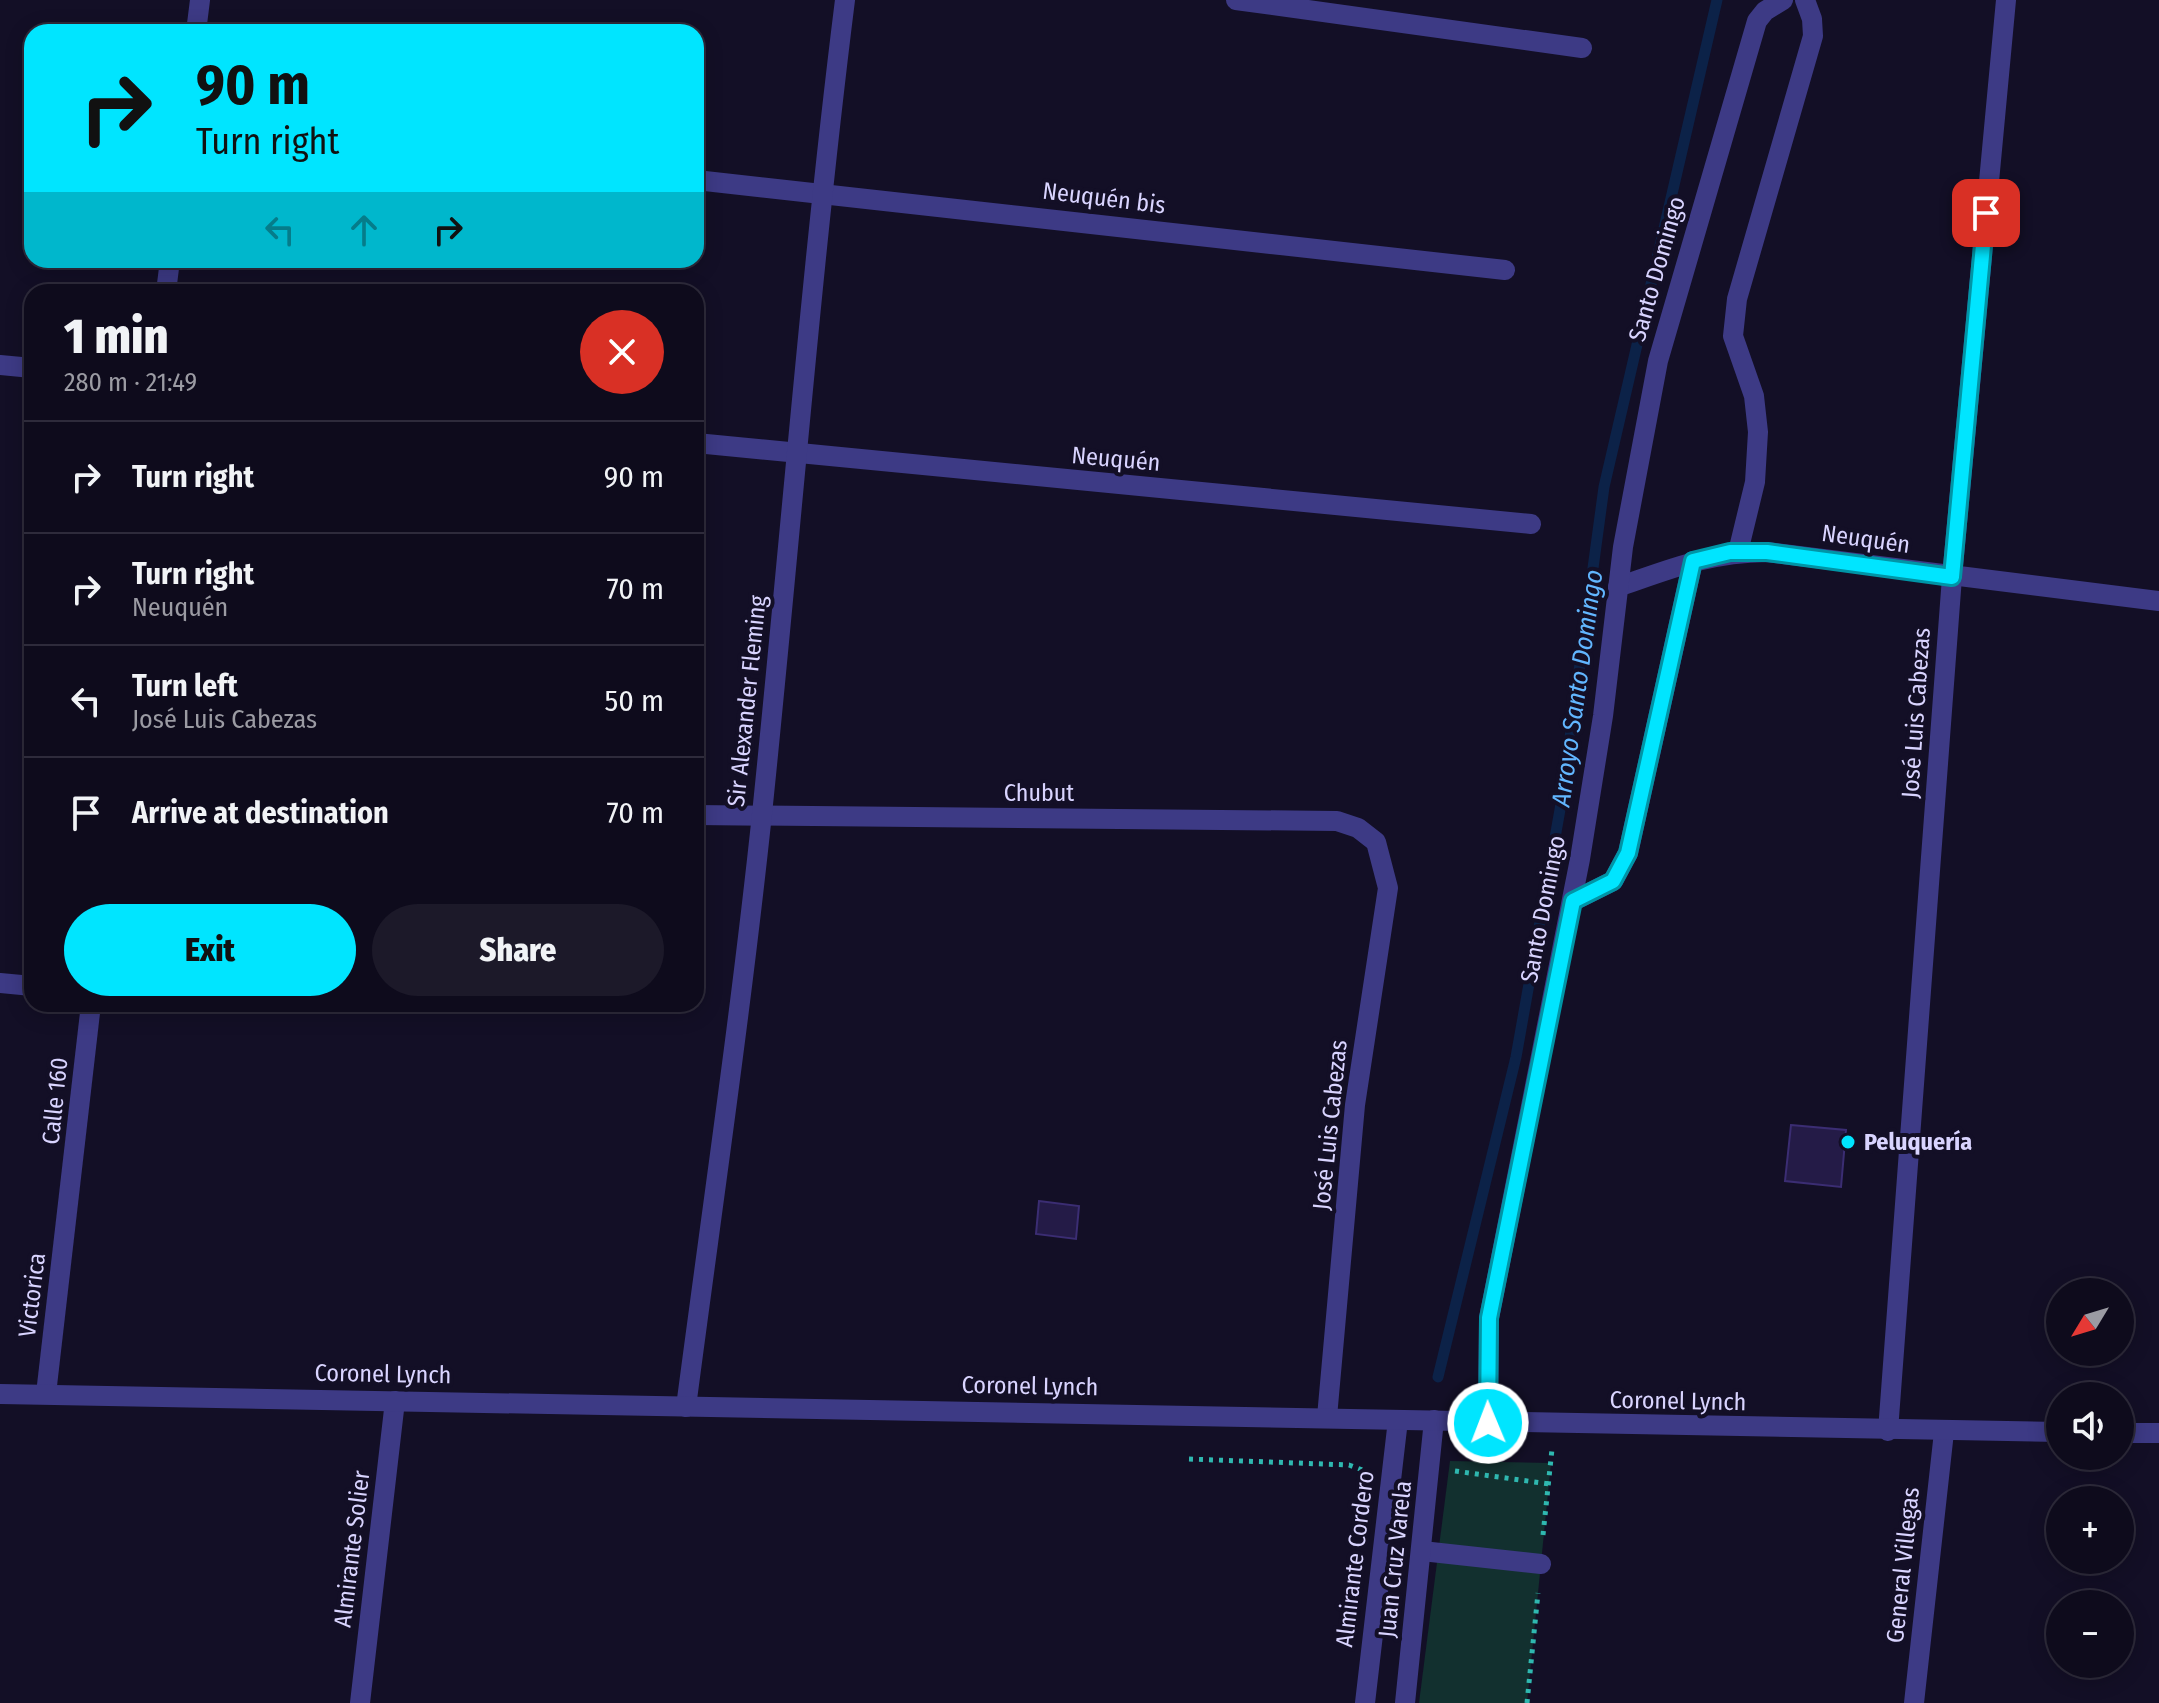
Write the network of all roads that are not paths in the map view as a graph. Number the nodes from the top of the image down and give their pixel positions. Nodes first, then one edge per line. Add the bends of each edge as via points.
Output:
1 (200, 0) edge
2 (845, 0) edge
3 (1236, 0) edge
4 (1783, 0) edge
5 (1805, 0) edge
6 (2006, 0) edge
7 (197, 24) edge
8 (1582, 48) dead end
9 (704, 181) edge
10 (821, 192) junction
11 (1505, 270) dead end
12 (0, 365) edge
13 (24, 367) edge
14 (704, 444) edge
15 (797, 455) junction
16 (1531, 524) dead end
17 (1738, 552) junction
18 (1693, 561) junction
19 (1952, 577) junction
20 (1618, 587) junction
21 (2159, 601) edge
22 (704, 815) edge
23 (761, 818) junction
24 (1376, 842) joint
25 (1573, 901) junction
26 (0, 983) edge
27 (24, 985) edge
28 (90, 1012) edge
29 (70, 1203) joint
30 (0, 1394) edge
31 (46, 1394) junction
32 (395, 1401) junction
33 (686, 1407) junction
34 (1327, 1417) junction
35 (1398, 1420) junction
36 (1434, 1420) junction
37 (1488, 1423) junction
38 (1888, 1431) junction
39 (1944, 1432) junction
40 (2046, 1432) edge
41 (2134, 1433) edge
42 (2159, 1433) edge
43 (1422, 1551) junction
44 (1541, 1564) dead end
45 (360, 1703) edge
46 (1365, 1703) edge
47 (1405, 1703) edge
48 (1914, 1703) edge

1 - 7 street
2 - 10 street, Sir Alexander Fleming
3 - 8 street
4 - 20 street, Santo Domingo via 1757,21 1658,361
5 - 17 street via 1813,36 1737,299 1733,336 1754,396 1758,432 1755,482
6 - 19 street, José Luis Cabezas
9 - 10 street, Neuquén bis
10 - 11 street, Neuquén bis
10 - 15 street, Sir Alexander Fleming
12 - 13 street
14 - 15 street, Neuquén
15 - 16 street, Neuquén
15 - 23 street, Sir Alexander Fleming
17 - 18 street, Neuquén
17 - 19 street, Neuquén
18 - 20 street, Neuquén
18 - 25 street via 1628,853 1613,881
19 - 21 street, Neuquén
19 - 38 street, José Luis Cabezas
20 - 25 street, Santo Domingo
22 - 23 street, Chubut
23 - 24 street, Chubut via 1337,821
23 - 33 street, Sir Alexander Fleming
24 - 34 street, José Luis Cabezas via 1388,888 1355,1105
25 - 37 street, Santo Domingo via 1489,1318
26 - 27 street
28 - 29 street, Calle 160
29 - 31 street, Victorica
30 - 31 street, Coronel Lynch
31 - 32 street, Coronel Lynch
32 - 33 street, Coronel Lynch
32 - 45 street, Almirante Solier
33 - 34 street, Coronel Lynch
34 - 35 street, Coronel Lynch
35 - 36 street, Coronel Lynch
35 - 46 street, Almirante Cordero
36 - 37 street, Coronel Lynch
36 - 43 street, Juan Cruz Varela
37 - 38 street, Coronel Lynch
38 - 39 street, Coronel Lynch
39 - 40 street, Coronel Lynch
39 - 48 street, General Villegas
41 - 42 street
43 - 44 street
43 - 47 street, Juan Cruz Varela

